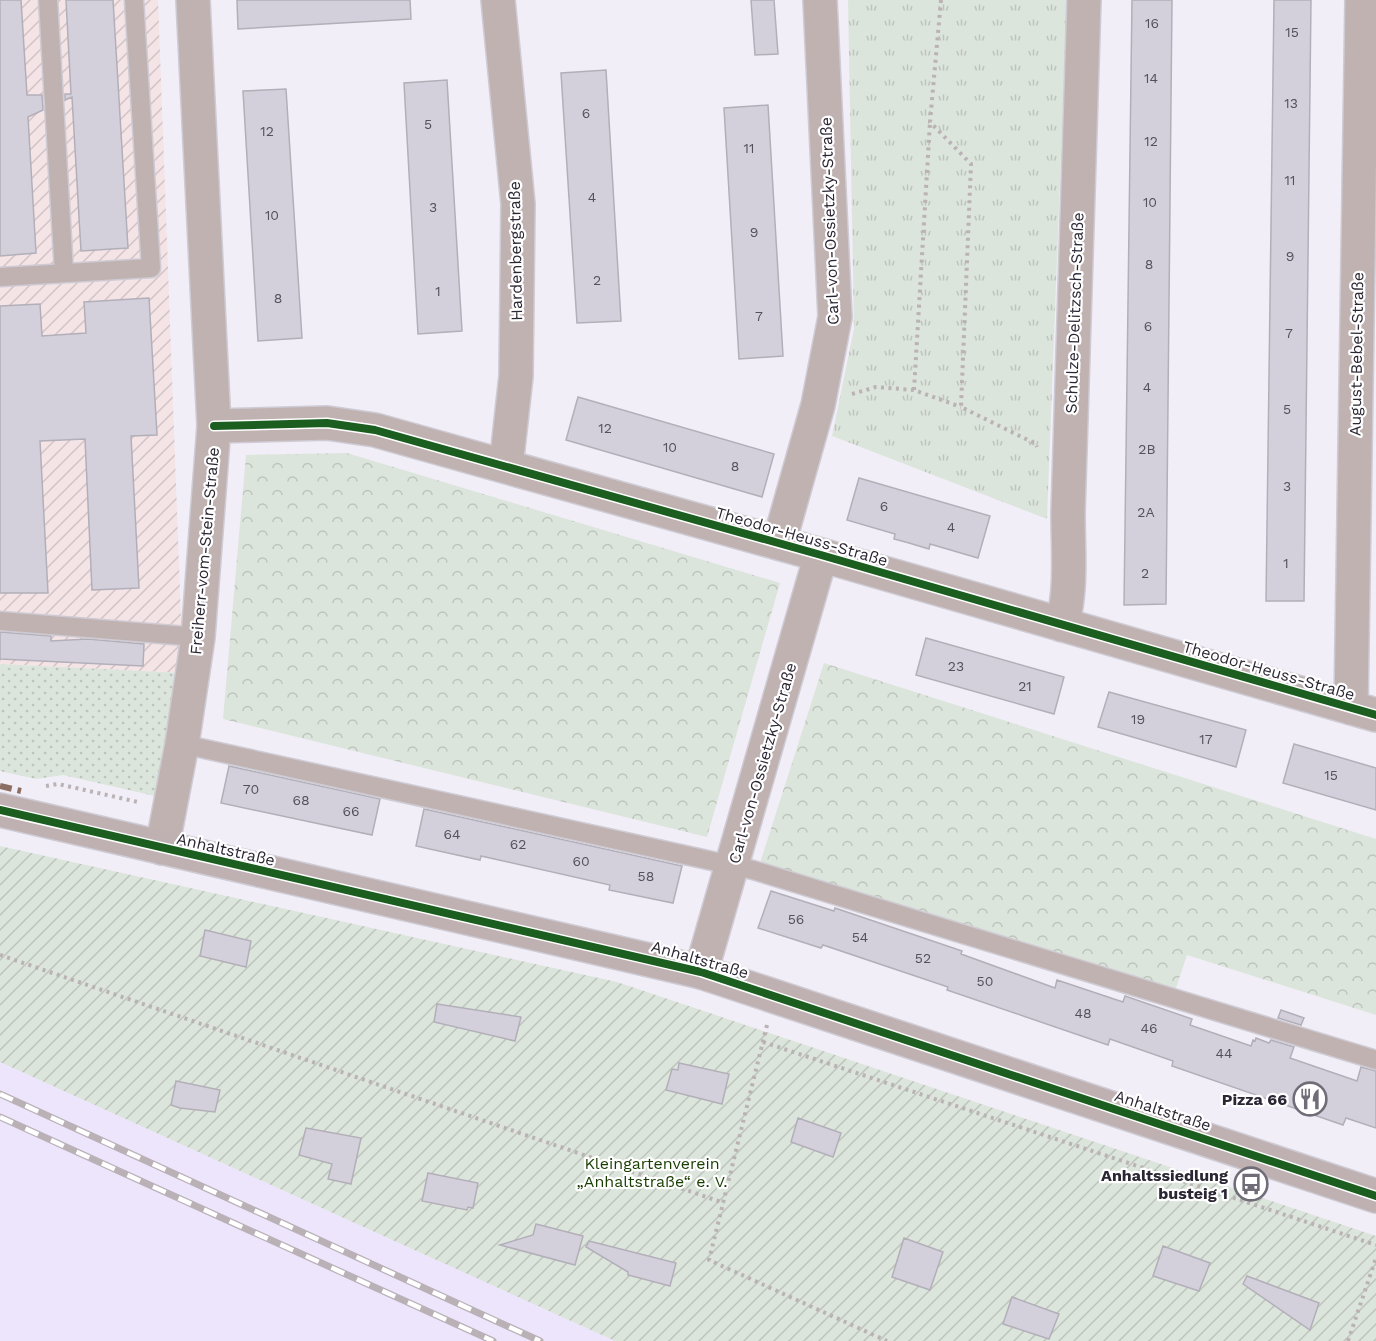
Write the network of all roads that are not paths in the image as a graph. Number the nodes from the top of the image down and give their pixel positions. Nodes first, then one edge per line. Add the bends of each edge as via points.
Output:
1 (48, 0) edge
2 (134, 0) edge
3 (193, 0) edge
4 (498, 0) edge
5 (820, 0) edge
6 (1084, 0) edge
7 (1362, 0) edge
8 (64, 273) junction
9 (0, 277) edge
10 (214, 426) junction
11 (506, 466) junction
12 (778, 543) junction
13 (821, 555) junction
14 (0, 621) edge
15 (1062, 625) junction
16 (198, 637) junction
17 (1363, 711) edge
18 (182, 744) junction
19 (0, 810) edge
20 (162, 848) junction
21 (732, 866) junction
22 (701, 972) junction
23 (1376, 1060) edge
24 (1376, 1196) edge

1 - 8 lane
2 - 8 lane via 151,268
3 - 10 street, Freiherr-vom-Stein-Straße
4 - 11 street, Hardenbergstraße via 518,204 516,376
5 - 12 street, Carl-von-Ossietzky-Straße via 835,317 818,405
6 - 15 street, Schulze-Delitzsch-Straße via 1068,592
7 - 17 street, August-Bebel-Straße
8 - 9 lane
10 - 11 street, Theodor-Heuss-Straße via 327,423 375,430
10 - 16 street, Freiherr-vom-Stein-Straße
11 - 12 street, Theodor-Heuss-Straße
12 - 13 street, Theodor-Heuss-Straße
13 - 15 street, Theodor-Heuss-Straße
13 - 21 street, Carl-von-Ossietzky-Straße
14 - 16 lane
15 - 17 street, Theodor-Heuss-Straße
16 - 18 street, Freiherr-vom-Stein-Straße
18 - 20 street, Freiherr-vom-Stein-Straße
18 - 21 lane
19 - 20 street, Anhaltstraße
20 - 22 street, Anhaltstraße
21 - 22 street, Carl-von-Ossietzky-Straße
21 - 23 lane
22 - 24 street, Anhaltstraße

